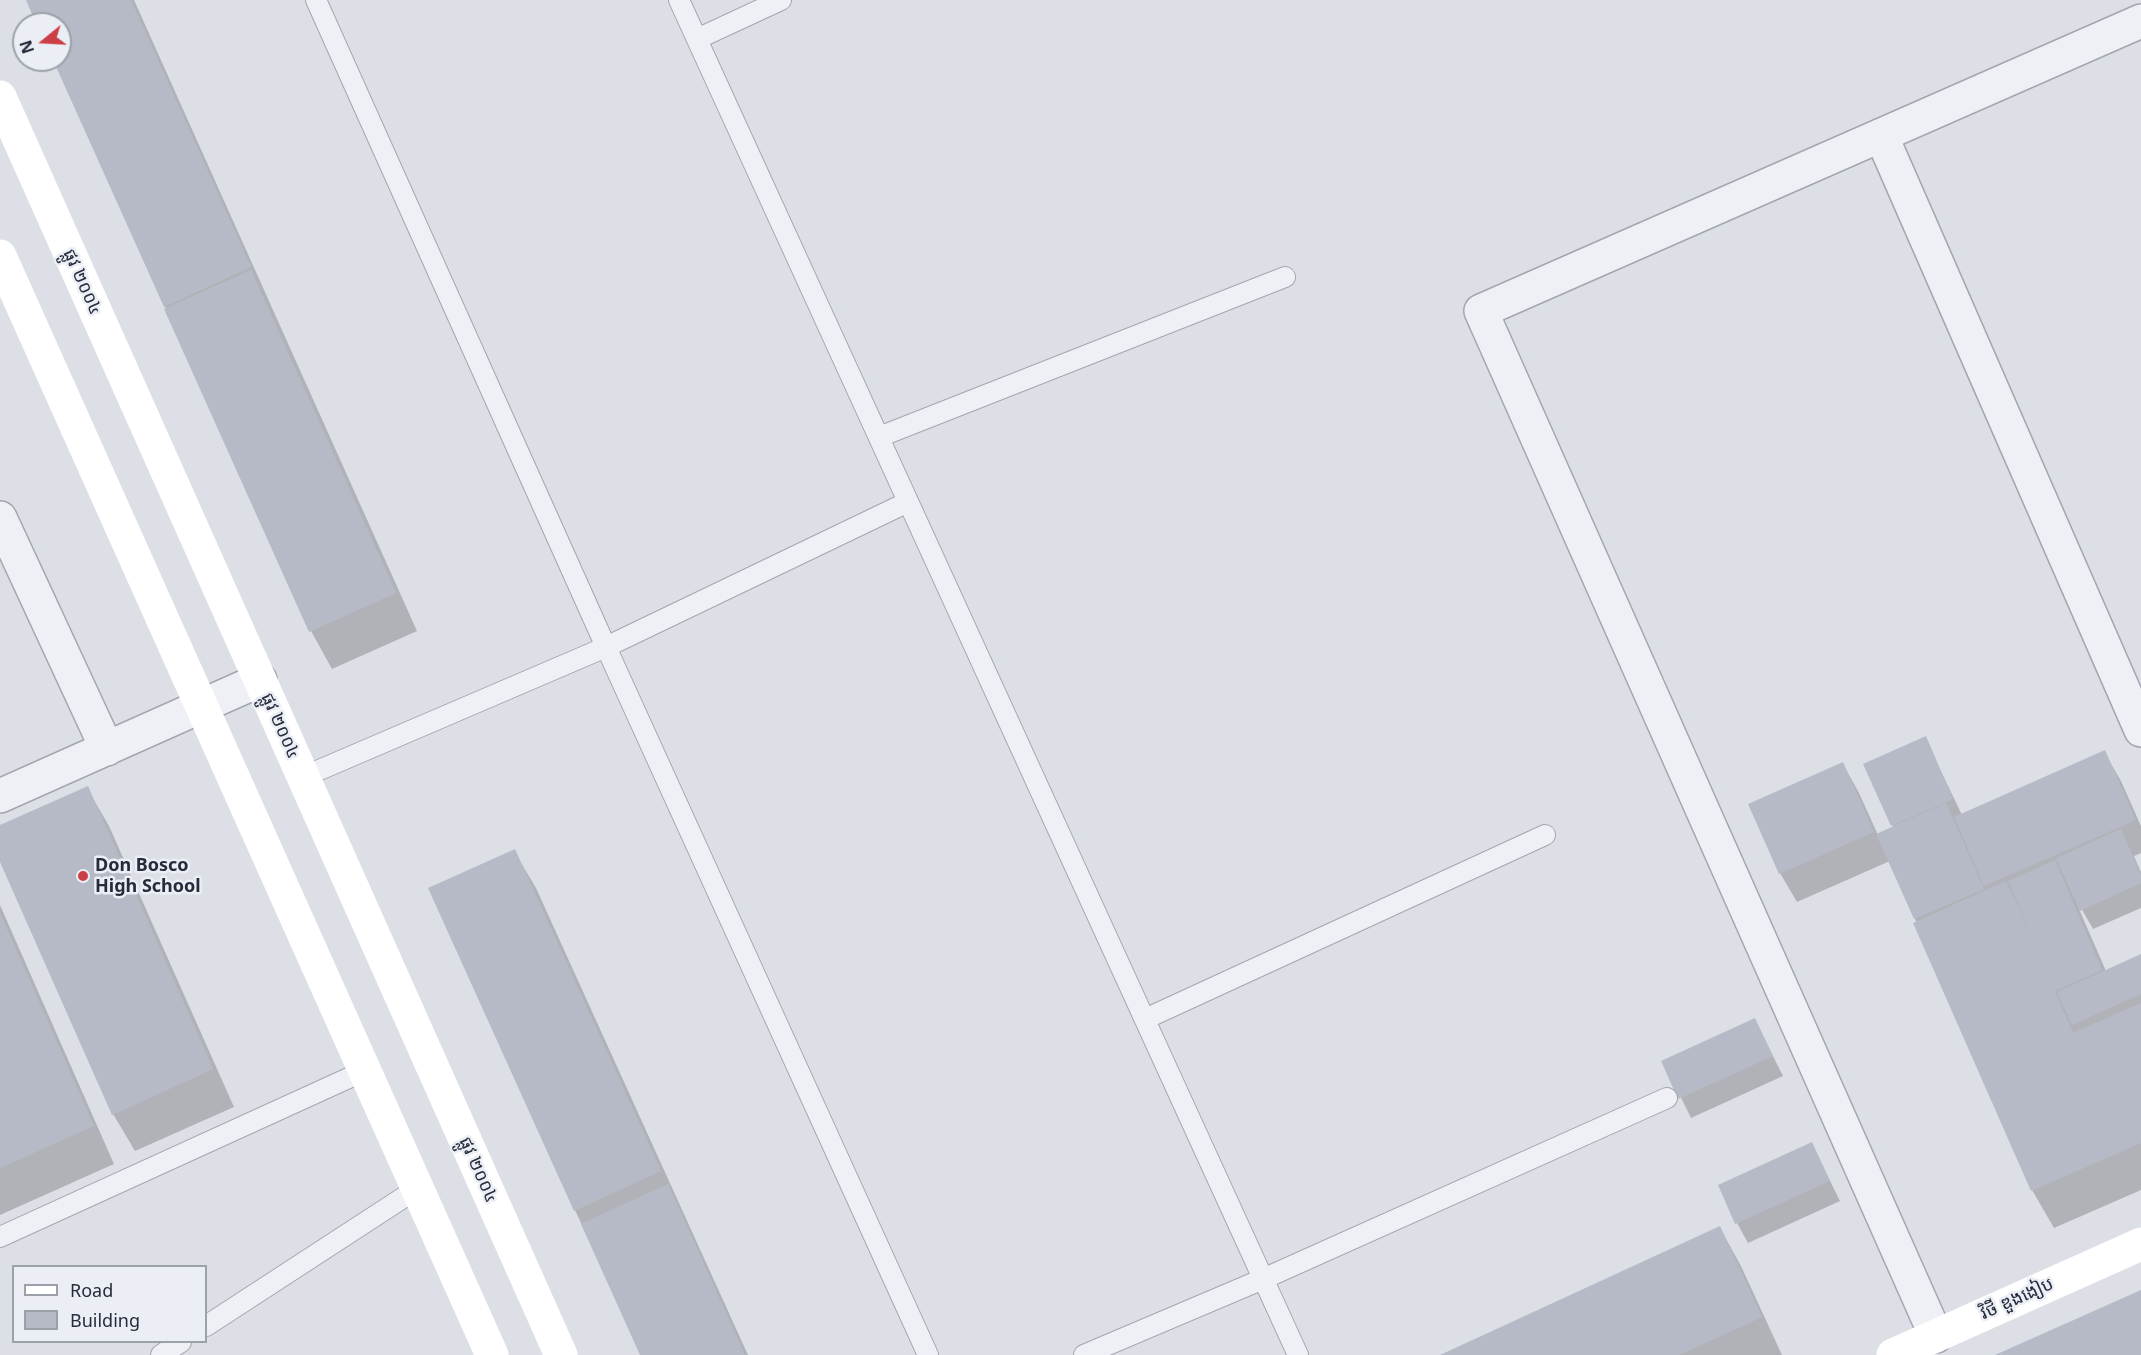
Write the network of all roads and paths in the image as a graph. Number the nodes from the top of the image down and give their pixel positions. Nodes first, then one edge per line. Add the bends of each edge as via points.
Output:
1 (316, 0) edge
2 (679, 0) edge
3 (781, 0) edge
4 (2141, 21) edge
5 (697, 39) junction
6 (0, 97) edge
7 (1881, 135) junction
8 (0, 256) edge
9 (1286, 277) dead end
10 (879, 437) junction
11 (908, 502) junction
12 (0, 518) edge
13 (606, 647) junction
14 (260, 680) junction
15 (201, 707) junction
16 (2141, 730) edge
17 (107, 748) junction
18 (303, 777) junction
19 (0, 796) edge
20 (1545, 835) dead end
21 (1145, 1019) junction
22 (364, 1071) junction
23 (1667, 1098) dead end
24 (418, 1188) junction
25 (0, 1237) edge
26 (2141, 1244) edge
27 (1263, 1279) junction
28 (207, 1325) edge
29 (1936, 1336) junction
30 (179, 1343) edge
31 (161, 1355) edge
32 (492, 1355) edge
33 (561, 1355) edge
34 (928, 1355) edge
35 (1084, 1355) edge
36 (1298, 1355) edge
37 (1893, 1355) edge

1 - 13 lane
2 - 5 lane
3 - 5 lane
4 - 7 street
5 - 10 lane
6 - 14 main road, ផ្លូវ ២០០៤
7 - 16 street
7 - 29 street via 1481,311
8 - 15 main road
9 - 10 lane
10 - 11 lane
11 - 13 lane
11 - 21 lane
12 - 17 street
13 - 18 lane
13 - 34 lane
14 - 15 street
14 - 18 main road, ផ្លូវ ២០០៤
15 - 17 street
15 - 22 main road
17 - 19 street
18 - 33 main road, ផ្លូវ ២០០៤
20 - 21 lane
21 - 27 lane
22 - 24 main road
22 - 25 lane
23 - 27 lane
24 - 28 lane
24 - 32 main road
26 - 29 main road, វិថី ឌួងងៀប
27 - 35 lane
27 - 36 lane
29 - 37 main road, វិថី ឌួងងៀប
30 - 31 lane

